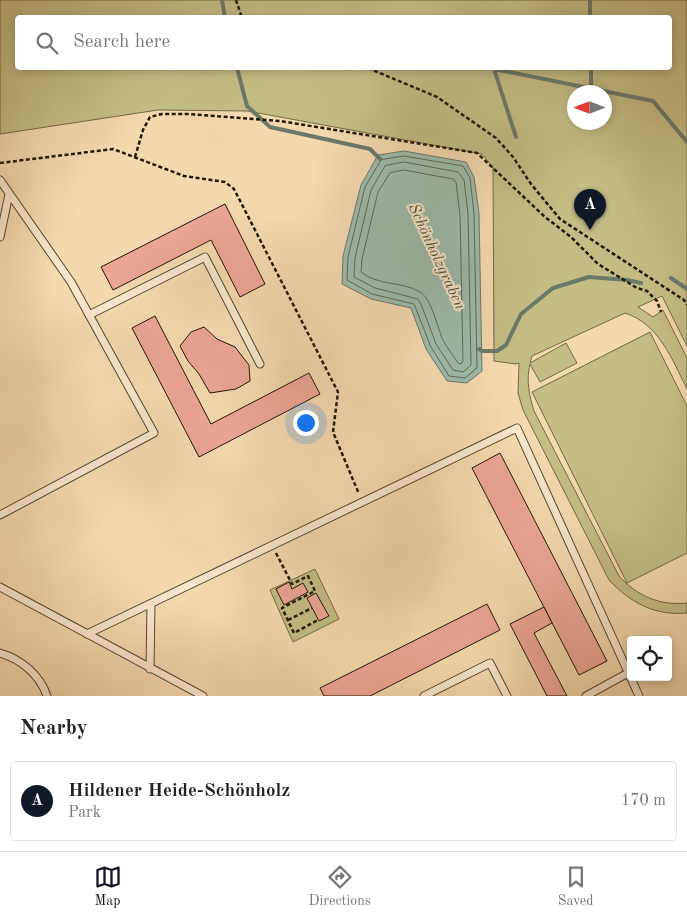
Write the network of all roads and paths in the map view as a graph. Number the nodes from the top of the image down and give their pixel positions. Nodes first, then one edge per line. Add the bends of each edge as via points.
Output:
1 (236, 0) edge
2 (241, 15) edge
3 (373, 70) edge
4 (135, 157) junction
5 (0, 163) edge
6 (0, 180) edge
7 (9, 194) junction
8 (0, 237) edge
9 (687, 305) edge
10 (660, 312) dead end
11 (90, 315) junction
12 (260, 364) dead end
13 (363, 502) junction
14 (0, 515) edge
15 (272, 545) junction
16 (0, 587) edge
17 (151, 604) junction
18 (312, 608) dead end
19 (288, 620) junction
20 (318, 620) dead end
21 (87, 634) junction
22 (0, 652) edge
23 (150, 668) junction
24 (627, 671) edge
25 (627, 674) edge
26 (632, 681) edge
27 (47, 696) edge
28 (203, 696) edge
29 (424, 696) edge
30 (507, 696) edge
31 (586, 696) edge
32 (639, 696) edge

1 - 2 path
3 - 9 path via 437,97 496,138 560,219
4 - 5 path via 113,149
4 - 10 path via 150,117 162,114 280,121 477,153 598,264 636,288 648,291
4 - 13 path via 184,176 225,182 234,189 338,392 333,432
6 - 7 lane
7 - 8 lane
7 - 11 lane via 71,282
11 - 12 lane via 205,257
11 - 14 lane via 154,433
13 - 15 lane
13 - 24 lane via 517,428
15 - 17 lane
15 - 19 path via 292,584 308,576 316,591 282,608
16 - 21 lane
17 - 21 lane
17 - 23 lane
18 - 19 path
19 - 20 path via 294,633
21 - 23 lane
22 - 27 lane via 35,674
23 - 28 lane
25 - 31 lane
26 - 32 lane
29 - 30 lane via 490,663

